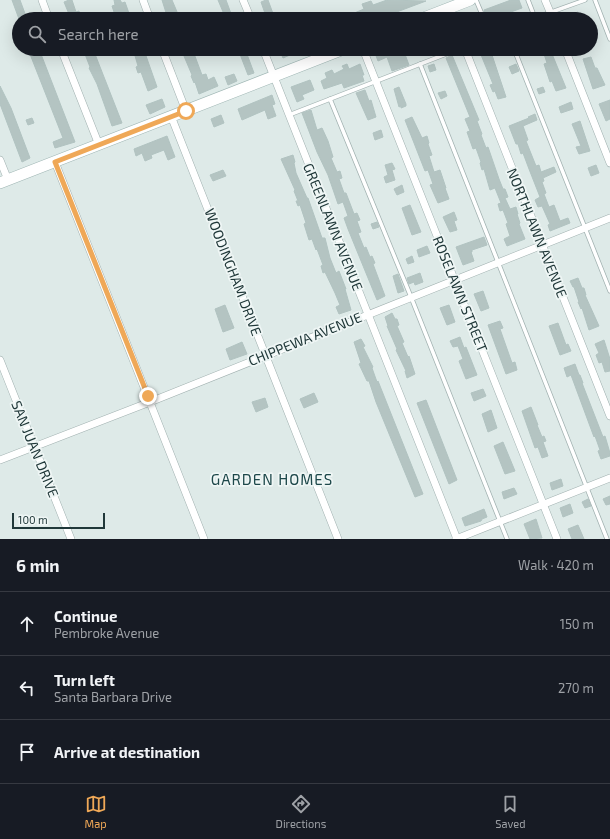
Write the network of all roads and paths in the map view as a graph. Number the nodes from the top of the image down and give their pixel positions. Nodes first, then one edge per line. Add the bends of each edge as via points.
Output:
1 (42, 0) edge
2 (143, 0) edge
3 (244, 0) edge
4 (470, 0) edge
5 (476, 0) edge
6 (528, 0) edge
7 (545, 0) edge
8 (585, 0) edge
9 (595, 0) edge
10 (448, 8) junction
11 (46, 12) edge
12 (147, 12) edge
13 (248, 12) edge
14 (438, 12) edge
15 (450, 12) edge
16 (481, 12) edge
17 (532, 12) edge
18 (550, 12) edge
19 (560, 12) edge
20 (610, 39) edge
21 (64, 56) edge
22 (165, 56) edge
23 (266, 56) edge
24 (326, 56) edge
25 (366, 56) edge
26 (441, 56) edge
27 (468, 56) edge
28 (517, 56) edge
29 (568, 56) edge
30 (420, 64) junction
31 (274, 76) junction
32 (376, 80) junction
33 (330, 99) junction
34 (186, 111) junction
35 (289, 115) junction
36 (172, 116) junction
37 (99, 145) junction
38 (0, 160) edge
39 (55, 162) junction
40 (610, 163) edge
41 (4, 182) edge
42 (610, 218) edge
43 (585, 228) junction
44 (542, 245) junction
45 (498, 262) junction
46 (454, 280) junction
47 (610, 291) edge
48 (411, 297) junction
49 (367, 314) junction
50 (266, 356) junction
51 (0, 360) edge
52 (150, 402) junction
53 (610, 416) edge
54 (34, 446) junction
55 (0, 460) edge
56 (610, 478) edge
57 (587, 487) junction
58 (543, 504) junction
59 (500, 522) junction
60 (71, 539) edge
61 (204, 539) edge
62 (338, 539) edge
63 (456, 539) edge
64 (507, 539) edge
65 (557, 539) edge
66 (607, 539) edge

1 - 11 street
2 - 12 street
3 - 13 street
4 - 10 street
5 - 16 lane
6 - 17 lane
7 - 18 street
8 - 19 lane
9 - 20 lane
10 - 14 street
10 - 15 street
21 - 37 street
22 - 34 street
23 - 31 street, GREENLAWN AVENUE
24 - 31 street
25 - 32 street, ROSELAWN STREET
26 - 30 lane
27 - 44 street, NORTHLAWN AVENUE
28 - 43 lane
29 - 40 street
30 - 32 lane
30 - 45 lane
31 - 34 street
31 - 35 street, GREENLAWN AVENUE
32 - 33 lane
32 - 46 street, ROSELAWN STREET
33 - 35 lane
33 - 48 lane
34 - 36 street
35 - 49 street, GREENLAWN AVENUE
36 - 37 street
36 - 50 street, WOODINGHAM DRIVE
37 - 39 street
38 - 41 street
39 - 41 street
39 - 52 street
42 - 43 street, CHIPPEWA AVENUE
43 - 44 street, CHIPPEWA AVENUE
43 - 47 lane
44 - 45 street, CHIPPEWA AVENUE
44 - 53 street, NORTHLAWN AVENUE
45 - 46 street, CHIPPEWA AVENUE
45 - 57 lane
46 - 48 street, CHIPPEWA AVENUE
46 - 58 street, ROSELAWN STREET
48 - 49 street, CHIPPEWA AVENUE
48 - 59 lane
49 - 50 street, CHIPPEWA AVENUE
49 - 63 street, GREENLAWN AVENUE
50 - 52 street, CHIPPEWA AVENUE
50 - 62 street, WOODINGHAM DRIVE
51 - 54 street, SAN JUAN DRIVE
52 - 54 street, CHIPPEWA AVENUE
52 - 61 street
54 - 55 street, CHIPPEWA AVENUE
54 - 60 street, SAN JUAN DRIVE
56 - 57 street
57 - 58 street
57 - 66 lane
58 - 59 street
58 - 65 street, ROSELAWN STREET
59 - 63 street
59 - 64 lane

